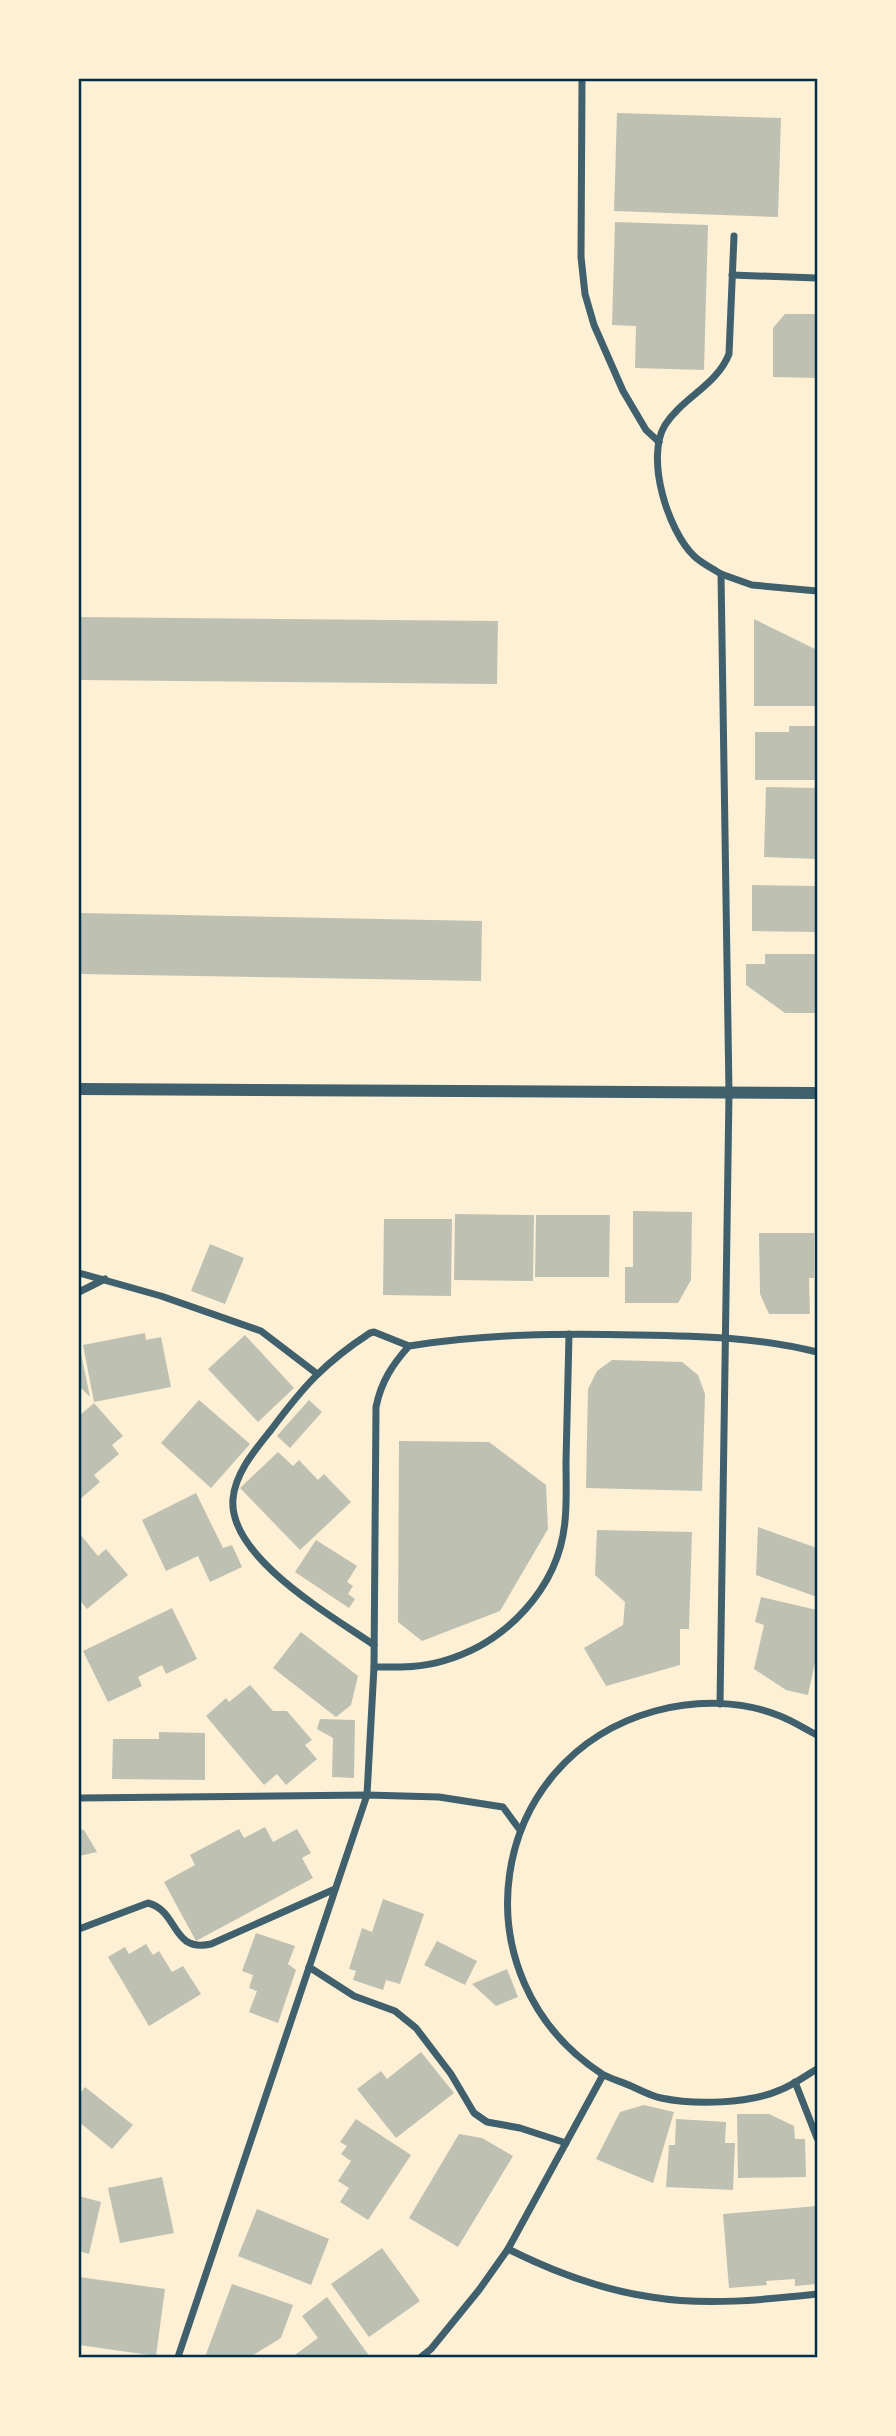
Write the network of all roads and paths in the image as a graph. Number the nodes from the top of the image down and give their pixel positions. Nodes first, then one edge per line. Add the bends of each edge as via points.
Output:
1 (582, 82) dead end
2 (734, 236) dead end
3 (732, 275) junction
4 (817, 278) edge
5 (659, 442) junction
6 (721, 574) junction
7 (817, 591) edge
8 (79, 1089) edge
9 (730, 1093) junction
10 (817, 1093) edge
11 (79, 1273) edge
12 (105, 1279) junction
13 (79, 1292) edge
14 (569, 1334) junction
15 (726, 1337) junction
16 (408, 1346) junction
17 (817, 1352) edge
18 (316, 1373) junction
19 (374, 1645) junction
20 (374, 1667) junction
21 (720, 1704) junction
22 (817, 1735) edge
23 (367, 1795) junction
24 (79, 1798) edge
25 (520, 1830) junction
26 (335, 1889) junction
27 (79, 1929) edge
28 (309, 1967) junction
29 (817, 2069) edge
30 (603, 2075) junction
31 (795, 2082) junction
32 (817, 2138) edge
33 (566, 2143) junction
34 (508, 2249) junction
35 (817, 2294) edge
36 (178, 2357) edge
37 (421, 2357) edge

1 - 5 street via 585,294 622,391
2 - 3 street
3 - 4 street
3 - 5 street via 730,354 725,366 674,414
5 - 6 street via 658,470 670,515 684,544
6 - 7 street via 752,585
6 - 9 street
8 - 9 street
9 - 10 street
9 - 15 street
11 - 12 street
12 - 13 street
12 - 18 street via 261,1331
14 - 15 street
14 - 16 street via 463,1337
14 - 20 street via 565,1521 553,1567 541,1589 500,1634 473,1649 442,1661
15 - 17 street
15 - 21 street
16 - 18 street via 370,1333
16 - 19 street via 383,1383 376,1407
18 - 19 street via 248,1460 234,1489 234,1514 247,1542 268,1567
19 - 20 street
20 - 23 street
21 - 22 street via 779,1715
21 - 25 street via 679,1704 628,1718 582,1745 546,1784
23 - 24 street
23 - 25 street via 439,1797 503,1807
23 - 26 street
25 - 30 street via 508,1875 507,1922 517,1968 544,2019 566,2046
26 - 27 street via 200,1947 189,1944 159,1907 148,1903
26 - 28 street
28 - 33 street via 354,1996 395,2011 416,2028 474,2113 487,2122
28 - 36 street
29 - 31 street
30 - 31 street via 660,2098 720,2104 779,2091
30 - 33 street
31 - 32 street
33 - 34 street
34 - 35 street via 576,2277 651,2297 707,2302
34 - 37 street via 480,2290

